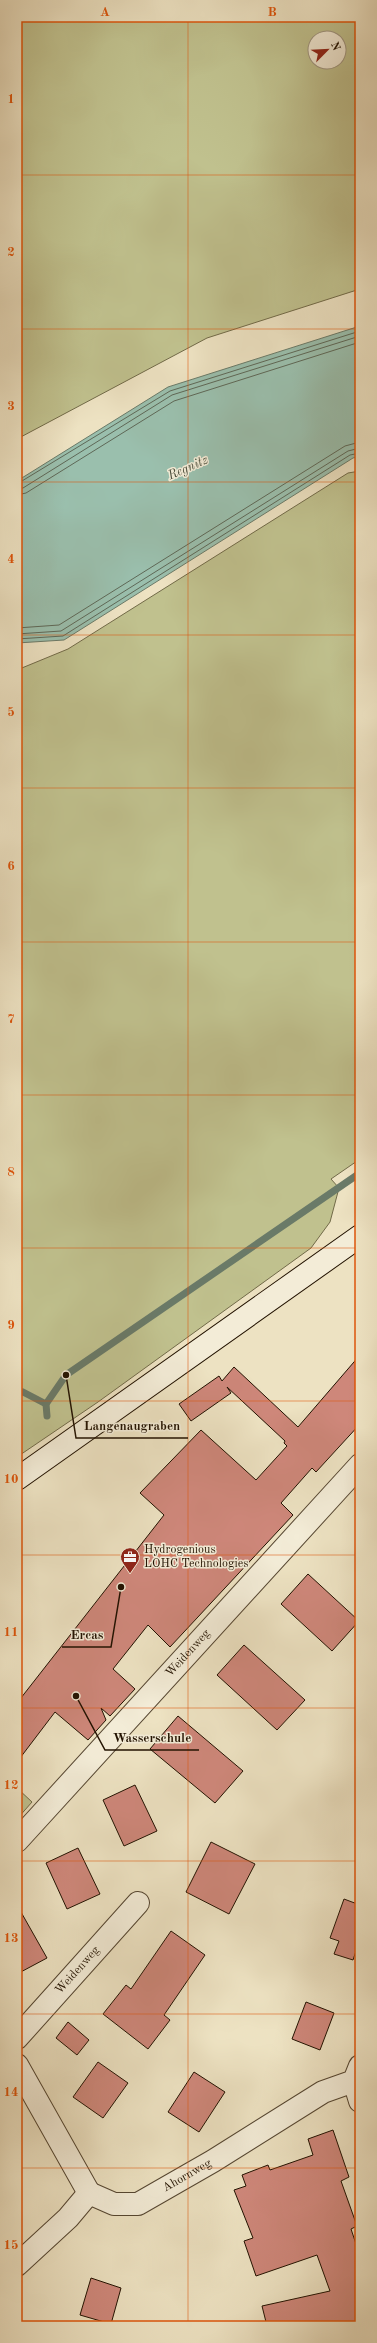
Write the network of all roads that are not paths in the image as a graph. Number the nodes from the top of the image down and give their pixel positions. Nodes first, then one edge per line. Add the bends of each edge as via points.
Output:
1 (360, 1236) edge
2 (360, 1465) edge
3 (17, 1478) edge
4 (17, 1841) edge
5 (138, 1903) dead end
6 (17, 2038) edge
7 (17, 2065) edge
8 (358, 2083) edge
9 (90, 2193) junction
10 (17, 2264) edge

1 - 3 street
2 - 4 street, Weidenweg
5 - 6 street, Weidenweg
7 - 9 street
8 - 9 street, Ahornweg via 323,2092 213,2161 138,2204 114,2204
9 - 10 street via 68,2218

